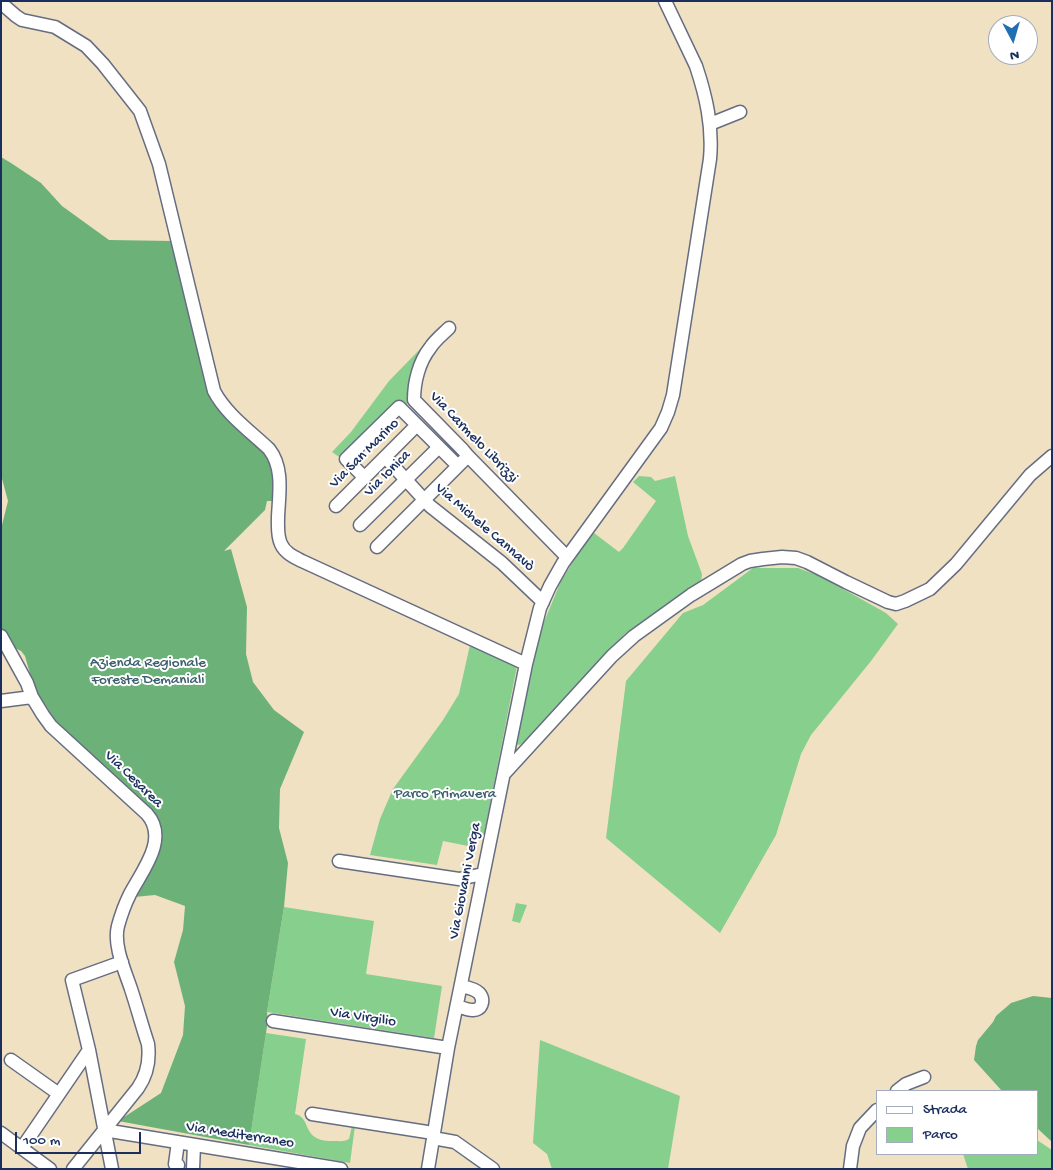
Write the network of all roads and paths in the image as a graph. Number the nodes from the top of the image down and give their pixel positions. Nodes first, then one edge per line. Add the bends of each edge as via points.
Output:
1 (665, 1) edge
2 (1, 3) edge
3 (740, 112) dead end
4 (710, 124) junction
5 (449, 328) dead end
6 (417, 425) junction
7 (439, 447) junction
8 (468, 456) junction
9 (1052, 456) edge
10 (386, 457) junction
11 (458, 466) junction
12 (364, 478) junction
13 (406, 479) junction
14 (425, 499) junction
15 (336, 506) dead end
16 (360, 525) dead end
17 (376, 546) dead end
18 (567, 557) junction
19 (543, 602) junction
20 (1, 636) edge
21 (526, 664) junction
22 (32, 697) junction
23 (1, 701) edge
24 (504, 774) junction
25 (340, 861) dead end
26 (483, 874) junction
27 (459, 879) junction
28 (480, 888) junction
29 (122, 962) junction
30 (461, 986) junction
31 (457, 1006) junction
32 (273, 1021) dead end
33 (444, 1047) junction
34 (89, 1050) junction
35 (11, 1060) dead end
36 (924, 1077) dead end
37 (898, 1090) edge
38 (58, 1094) junction
39 (876, 1111) edge
40 (312, 1114) dead end
41 (104, 1130) junction
42 (1, 1133) edge
43 (430, 1135) junction
44 (178, 1142) junction
45 (194, 1145) junction
46 (23, 1146) junction
47 (46, 1168) edge
48 (72, 1169) edge
49 (112, 1169) edge
50 (178, 1169) edge
51 (192, 1169) edge
52 (341, 1169) edge
53 (421, 1169) edge
54 (428, 1169) edge
55 (493, 1169) edge
56 (850, 1169) edge

1 - 4 street, Via Giovanni Verga via 696,66
2 - 21 street via 22,20 55,26 86,46 140,110 159,164 214,391 226,410 269,448 278,465 278,527 281,544 286,551
3 - 4 street
4 - 18 street, Via Giovanni Verga via 710,159 668,412 644,453
5 - 8 street, Via Carmelo Librizzi via 423,359 414,400
6 - 7 street
6 - 10 street, Via San Marino
6 - 12 street via 399,407 346,459
7 - 11 street
7 - 13 street, Via Ionica
8 - 11 street
8 - 18 street, Via Carmelo Librizzi
9 - 24 street via 1030,475 956,564 930,589 905,601 888,602 796,558 782,557 742,564 634,636
10 - 12 street, Via San Marino
10 - 13 street, Via Michele Cannavò
11 - 14 street
12 - 15 street, Via San Marino
13 - 14 street, Via Michele Cannavò
13 - 16 street, Via Ionica
14 - 17 street
14 - 19 street, Via Michele Cannavò
18 - 19 street, Via Giovanni Verga
19 - 21 street, Via Giovanni Verga
20 - 22 street, Via Cesarea
21 - 24 street, Via Giovanni Verga
22 - 23 street
22 - 29 street, Via Cesarea via 51,726 139,806 153,823 152,855 131,893 117,929
24 - 26 street, Via Giovanni Verga
25 - 27 street
26 - 27 street
26 - 28 street, Via Giovanni Verga
27 - 28 street
28 - 30 street, Via Giovanni Verga
29 - 34 street via 72,980
29 - 41 street, Via Cesarea via 148,1044 149,1057 142,1082
30 - 31 street, Via Giovanni Verga
30 - 31 street via 478,992 482,1003 481,1007 473,1010
31 - 33 street, Via Giovanni Verga
32 - 33 street, Via Virgilio
33 - 43 street, Via Giovanni Verga
34 - 38 street
34 - 41 street
35 - 38 street
36 - 37 street
38 - 46 street
39 - 56 street via 860,1128 853,1146
40 - 43 street
41 - 44 street, Via Mediterraneo
41 - 48 street, Via Cesarea
41 - 49 street
42 - 46 street
43 - 53 street, Via Giovanni Verga
43 - 54 street, Via Giovanni Verga
43 - 55 street via 455,1142
44 - 45 street, Via Mediterraneo
44 - 50 street via 175,1164
45 - 51 street
45 - 52 street, Via Mediterraneo
46 - 47 street

